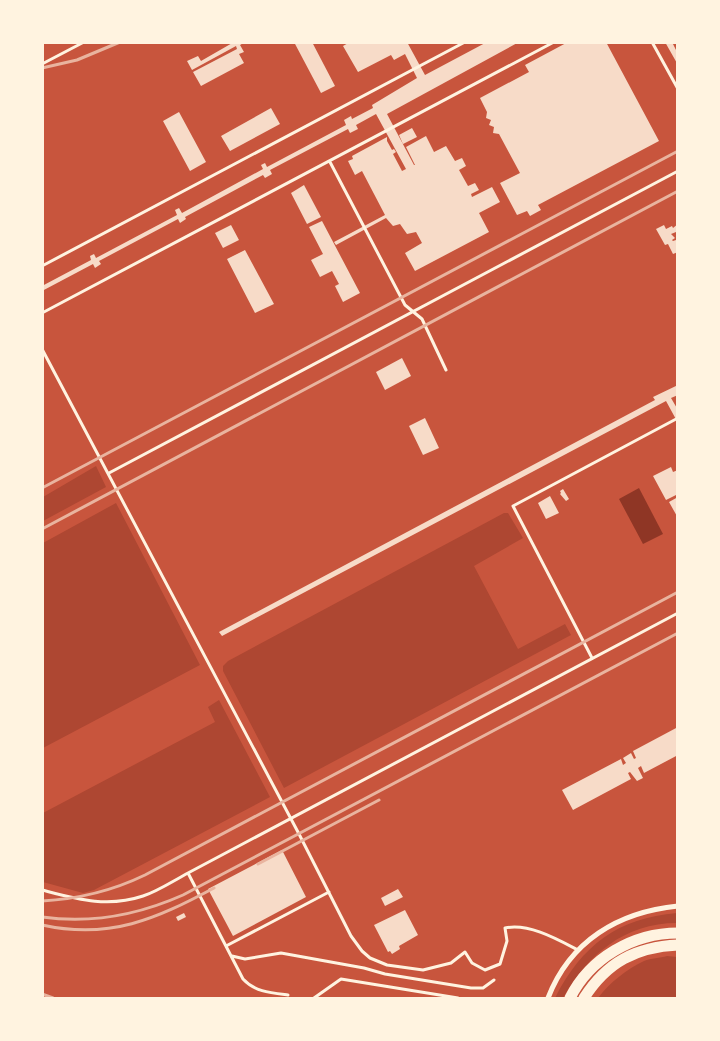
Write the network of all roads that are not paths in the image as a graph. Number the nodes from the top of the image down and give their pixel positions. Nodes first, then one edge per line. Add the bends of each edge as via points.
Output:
1 (84, 42) edge
2 (465, 42) edge
3 (554, 42) edge
4 (652, 42) edge
5 (42, 64) edge
6 (678, 89) edge
7 (330, 162) junction
8 (678, 170) edge
9 (42, 266) edge
10 (413, 312) junction
11 (42, 313) edge
12 (42, 349) edge
13 (446, 370) dead end
14 (678, 418) edge
15 (109, 474) junction
16 (678, 613) edge
17 (592, 658) junction
18 (291, 818) junction
19 (188, 873) junction
20 (42, 890) edge
21 (329, 892) junction
22 (678, 906) edge
23 (678, 933) edge
24 (678, 945) edge
25 (226, 946) junction
26 (578, 950) junction
27 (232, 956) junction
28 (494, 980) dead end
29 (288, 995) dead end
30 (314, 998) edge
31 (458, 998) edge
32 (548, 998) edge
33 (570, 998) edge
34 (584, 998) edge

1 - 5 lane
2 - 9 lane
3 - 7 lane
4 - 6 lane
7 - 10 lane via 406,305
7 - 11 lane
8 - 10 lane
10 - 13 lane via 422,319
10 - 15 lane
12 - 15 lane
14 - 17 lane via 513,506
15 - 18 lane
16 - 17 lane
17 - 18 lane
18 - 19 lane
18 - 21 lane
19 - 20 lane via 143,896 102,902 88,902
19 - 25 lane
21 - 25 lane
21 - 26 lane via 362,951 387,965 423,970 451,962 465,952 472,963 485,970 500,964 507,941 505,928 513,926 547,935
22 - 26 street via 644,911 622,920
23 - 33 highway via 651,936 621,947 593,967
24 - 34 highway via 644,950 615,963
25 - 27 lane
26 - 32 street via 559,974
27 - 28 lane via 245,959 281,953 471,988 483,988
27 - 29 lane via 249,986
30 - 31 lane via 341,979

